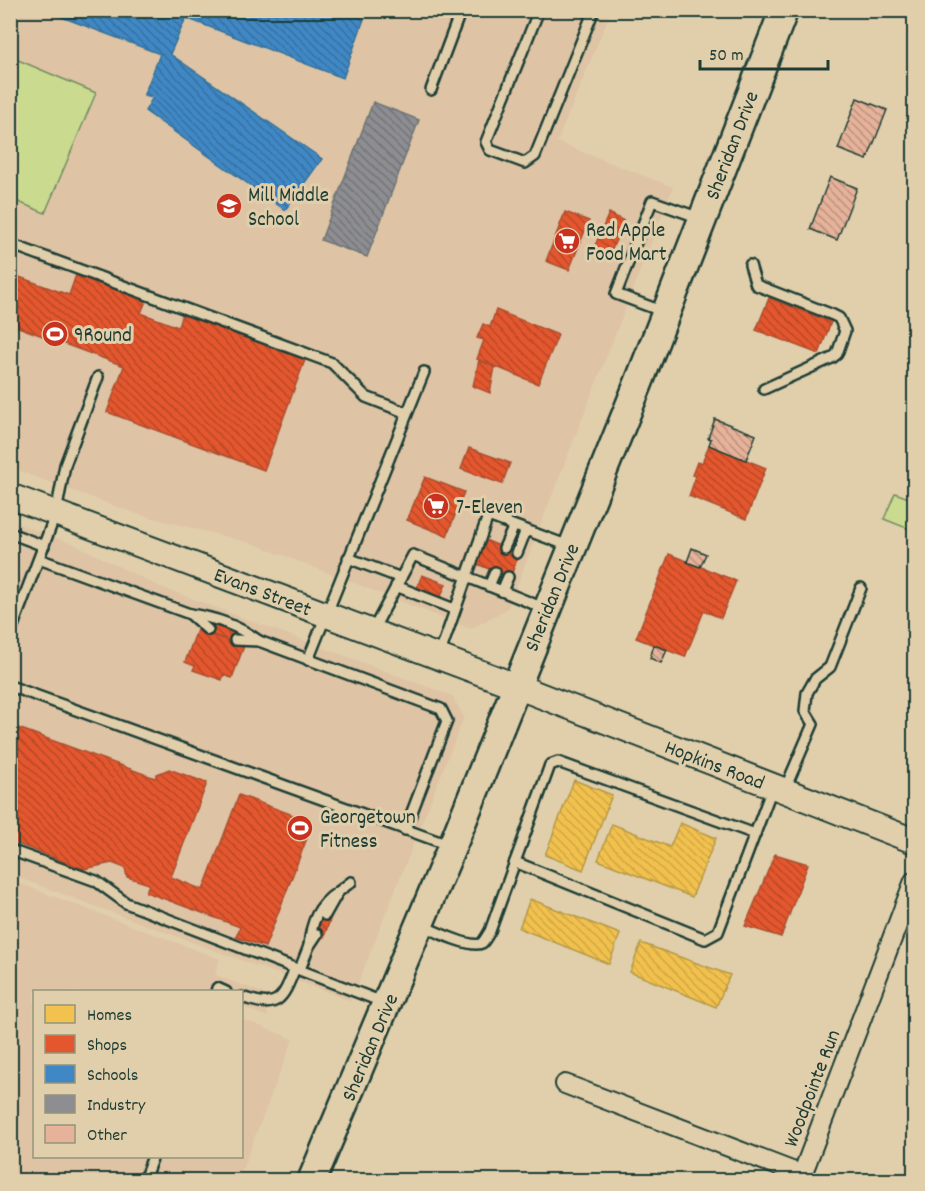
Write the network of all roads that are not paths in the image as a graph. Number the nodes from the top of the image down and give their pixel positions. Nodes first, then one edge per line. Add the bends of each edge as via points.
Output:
1 (461, 10) edge
2 (539, 10) edge
3 (594, 10) edge
4 (784, 10) edge
5 (431, 90) dead end
6 (702, 219) junction
7 (10, 244) edge
8 (750, 266) dead end
9 (666, 313) junction
10 (424, 372) dead end
11 (98, 376) dead end
12 (764, 389) dead end
13 (407, 413) junction
14 (10, 496) edge
15 (56, 513) junction
16 (514, 526) junction
17 (526, 530) junction
18 (10, 533) edge
19 (44, 546) junction
20 (571, 547) junction
21 (504, 548) dead end
22 (517, 553) dead end
23 (348, 558) junction
24 (39, 559) junction
25 (495, 572) dead end
26 (465, 576) junction
27 (508, 576) dead end
28 (398, 582) junction
29 (489, 586) junction
30 (861, 588) dead end
31 (502, 591) junction
32 (454, 609) junction
33 (546, 609) junction
34 (190, 614) junction
35 (325, 614) junction
36 (208, 630) dead end
37 (372, 632) junction
38 (10, 634) edge
39 (236, 640) dead end
40 (259, 641) junction
41 (438, 657) junction
42 (308, 660) junction
43 (10, 686) edge
44 (516, 686) junction
45 (779, 789) junction
46 (405, 830) junction
47 (755, 834) junction
48 (915, 841) edge
49 (452, 847) junction
50 (10, 850) edge
51 (515, 862) junction
52 (915, 881) edge
53 (351, 882) dead end
54 (338, 892) junction
55 (325, 915) dead end
56 (419, 924) junction
57 (317, 934) dead end
58 (309, 946) junction
59 (297, 968) junction
60 (243, 997) edge
61 (387, 1004) junction
62 (565, 1084) dead end
63 (152, 1158) edge
64 (144, 1180) edge
65 (312, 1180) edge

1 - 5 lane
2 - 3 lane via 486,142 490,150 525,163 535,156
4 - 6 main road, Sheridan Drive
6 - 9 main road, Sheridan Drive
6 - 9 lane via 652,201 632,252 616,294
7 - 13 lane via 332,363 366,397
8 - 12 lane via 756,285 833,315 844,331 832,358
9 - 20 main road, Sheridan Drive
10 - 13 lane
11 - 15 lane via 65,465
13 - 23 lane
14 - 15 street, Evans Street
15 - 19 lane
15 - 35 street, Evans Street
16 - 17 lane
16 - 21 lane
16 - 26 lane via 488,516
17 - 20 lane
17 - 22 lane
18 - 19 lane
19 - 24 lane
20 - 33 main road, Sheridan Drive
23 - 28 lane
23 - 35 lane
24 - 34 lane
24 - 38 lane
25 - 29 lane
26 - 28 lane via 413,555
26 - 29 lane
26 - 32 lane
27 - 31 lane
28 - 32 lane
28 - 37 lane
29 - 31 lane
30 - 45 lane via 830,667 815,679 807,693 805,711 813,724
31 - 33 lane
32 - 41 lane
33 - 44 main road, Sheridan Drive
34 - 36 lane
34 - 40 lane via 240,628
35 - 37 street, Evans Street
35 - 42 lane
37 - 41 street, Evans Street
39 - 40 lane
40 - 42 lane
41 - 44 street, Evans Street
42 - 46 lane via 441,709 445,714 447,721
43 - 46 lane
44 - 45 street, Hopkins Road
44 - 49 main road, Sheridan Drive
45 - 47 lane
45 - 48 street, Hopkins Road
46 - 49 lane
47 - 51 lane via 558,762 550,765
47 - 51 lane via 718,932 705,939
49 - 56 main road, Sheridan Drive
50 - 59 lane via 96,881 126,903
51 - 56 lane via 483,942 467,943
52 - 62 street, Woodpointe Run via 802,1175
53 - 54 lane
54 - 55 lane
54 - 58 lane via 318,910
56 - 61 main road, Sheridan Drive
57 - 58 lane
58 - 59 lane
59 - 60 lane via 278,1000 265,1004
59 - 61 lane
61 - 65 main road, Sheridan Drive
63 - 64 lane

